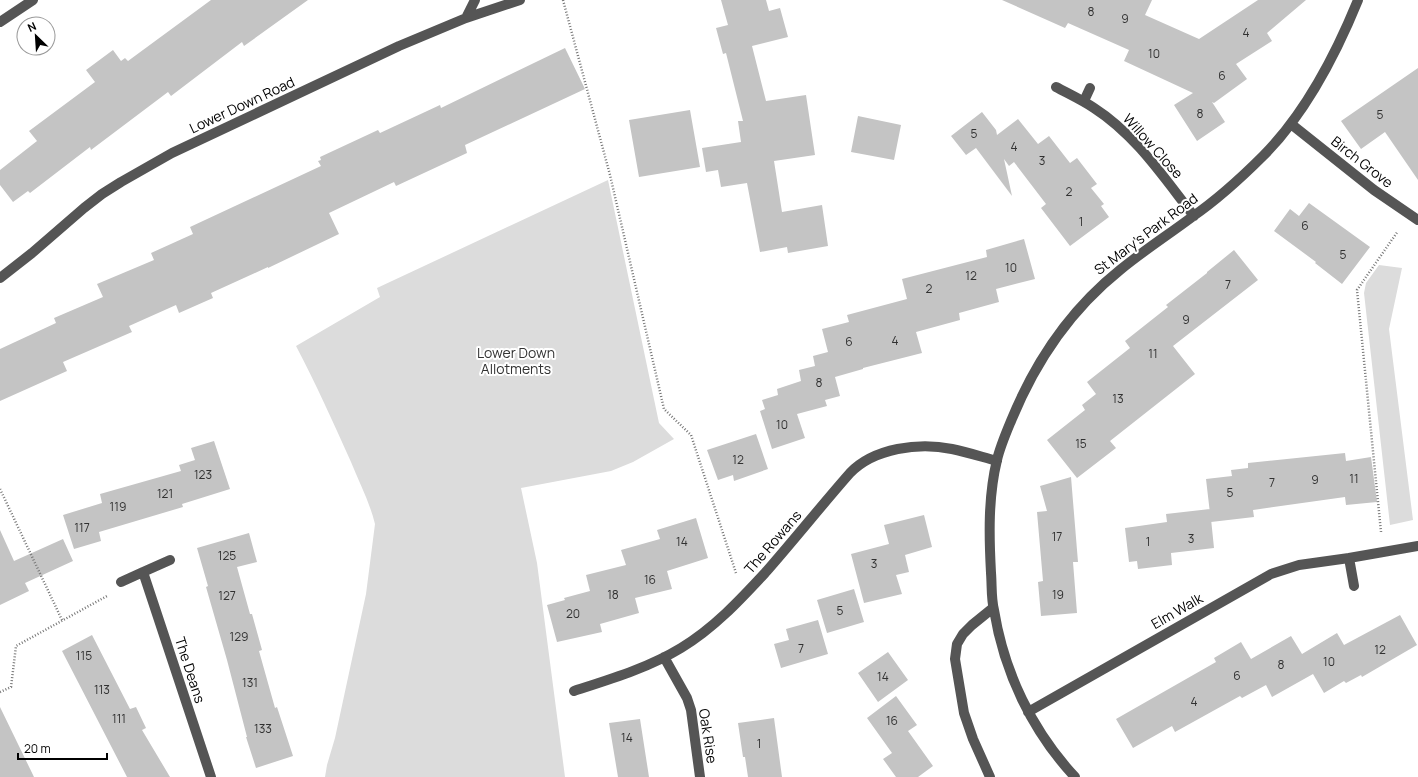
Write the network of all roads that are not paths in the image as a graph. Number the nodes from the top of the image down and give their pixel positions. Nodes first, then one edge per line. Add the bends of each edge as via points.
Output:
1 (33, 0) edge
2 (475, 0) edge
3 (520, 0) edge
4 (1358, 0) edge
5 (466, 18) junction
6 (0, 22) edge
7 (1056, 87) dead end
8 (1090, 88) dead end
9 (1084, 101) junction
10 (1291, 124) junction
11 (1194, 216) junction
12 (1414, 217) edge
13 (0, 278) edge
14 (997, 461) junction
15 (1418, 546) edge
16 (1349, 558) junction
17 (170, 560) dead end
18 (143, 572) junction
19 (121, 582) road end
20 (1354, 586) dead end
21 (993, 608) junction
22 (664, 657) junction
23 (574, 691) dead end
24 (1028, 712) junction
25 (211, 777) edge
26 (700, 777) edge
27 (990, 777) edge
28 (1075, 777) edge

1 - 6 street
2 - 5 street
3 - 5 street, Lower Down Road
4 - 10 street, St Mary's Park Road via 1332,56
5 - 13 street, Lower Down Road via 399,46 147,167 96,199
7 - 9 street, Willow Close
8 - 9 street
9 - 11 street, Willow Close via 1130,137
10 - 11 street, St Mary's Park Road via 1231,187
10 - 12 street, Birch Grove via 1374,190
11 - 14 street, St Mary's Park Road via 1111,277 1060,330 1021,397
14 - 21 street, St Mary's Park Road via 991,501 989,545
14 - 22 street, The Rowans via 951,449 928,447 903,449 869,458 850,473 744,597 696,638
15 - 16 street, Elm Walk
16 - 20 street
16 - 24 street, Elm Walk via 1299,565 1271,574
17 - 18 street
18 - 19 street
18 - 25 street, The Deans
21 - 24 street, St Mary's Park Road via 1009,668
21 - 27 street via 963,634 957,644 955,659 964,713
22 - 23 street, The Rowans via 624,675
22 - 26 street, Oak Rise via 691,710
24 - 28 street, St Mary's Park Road

